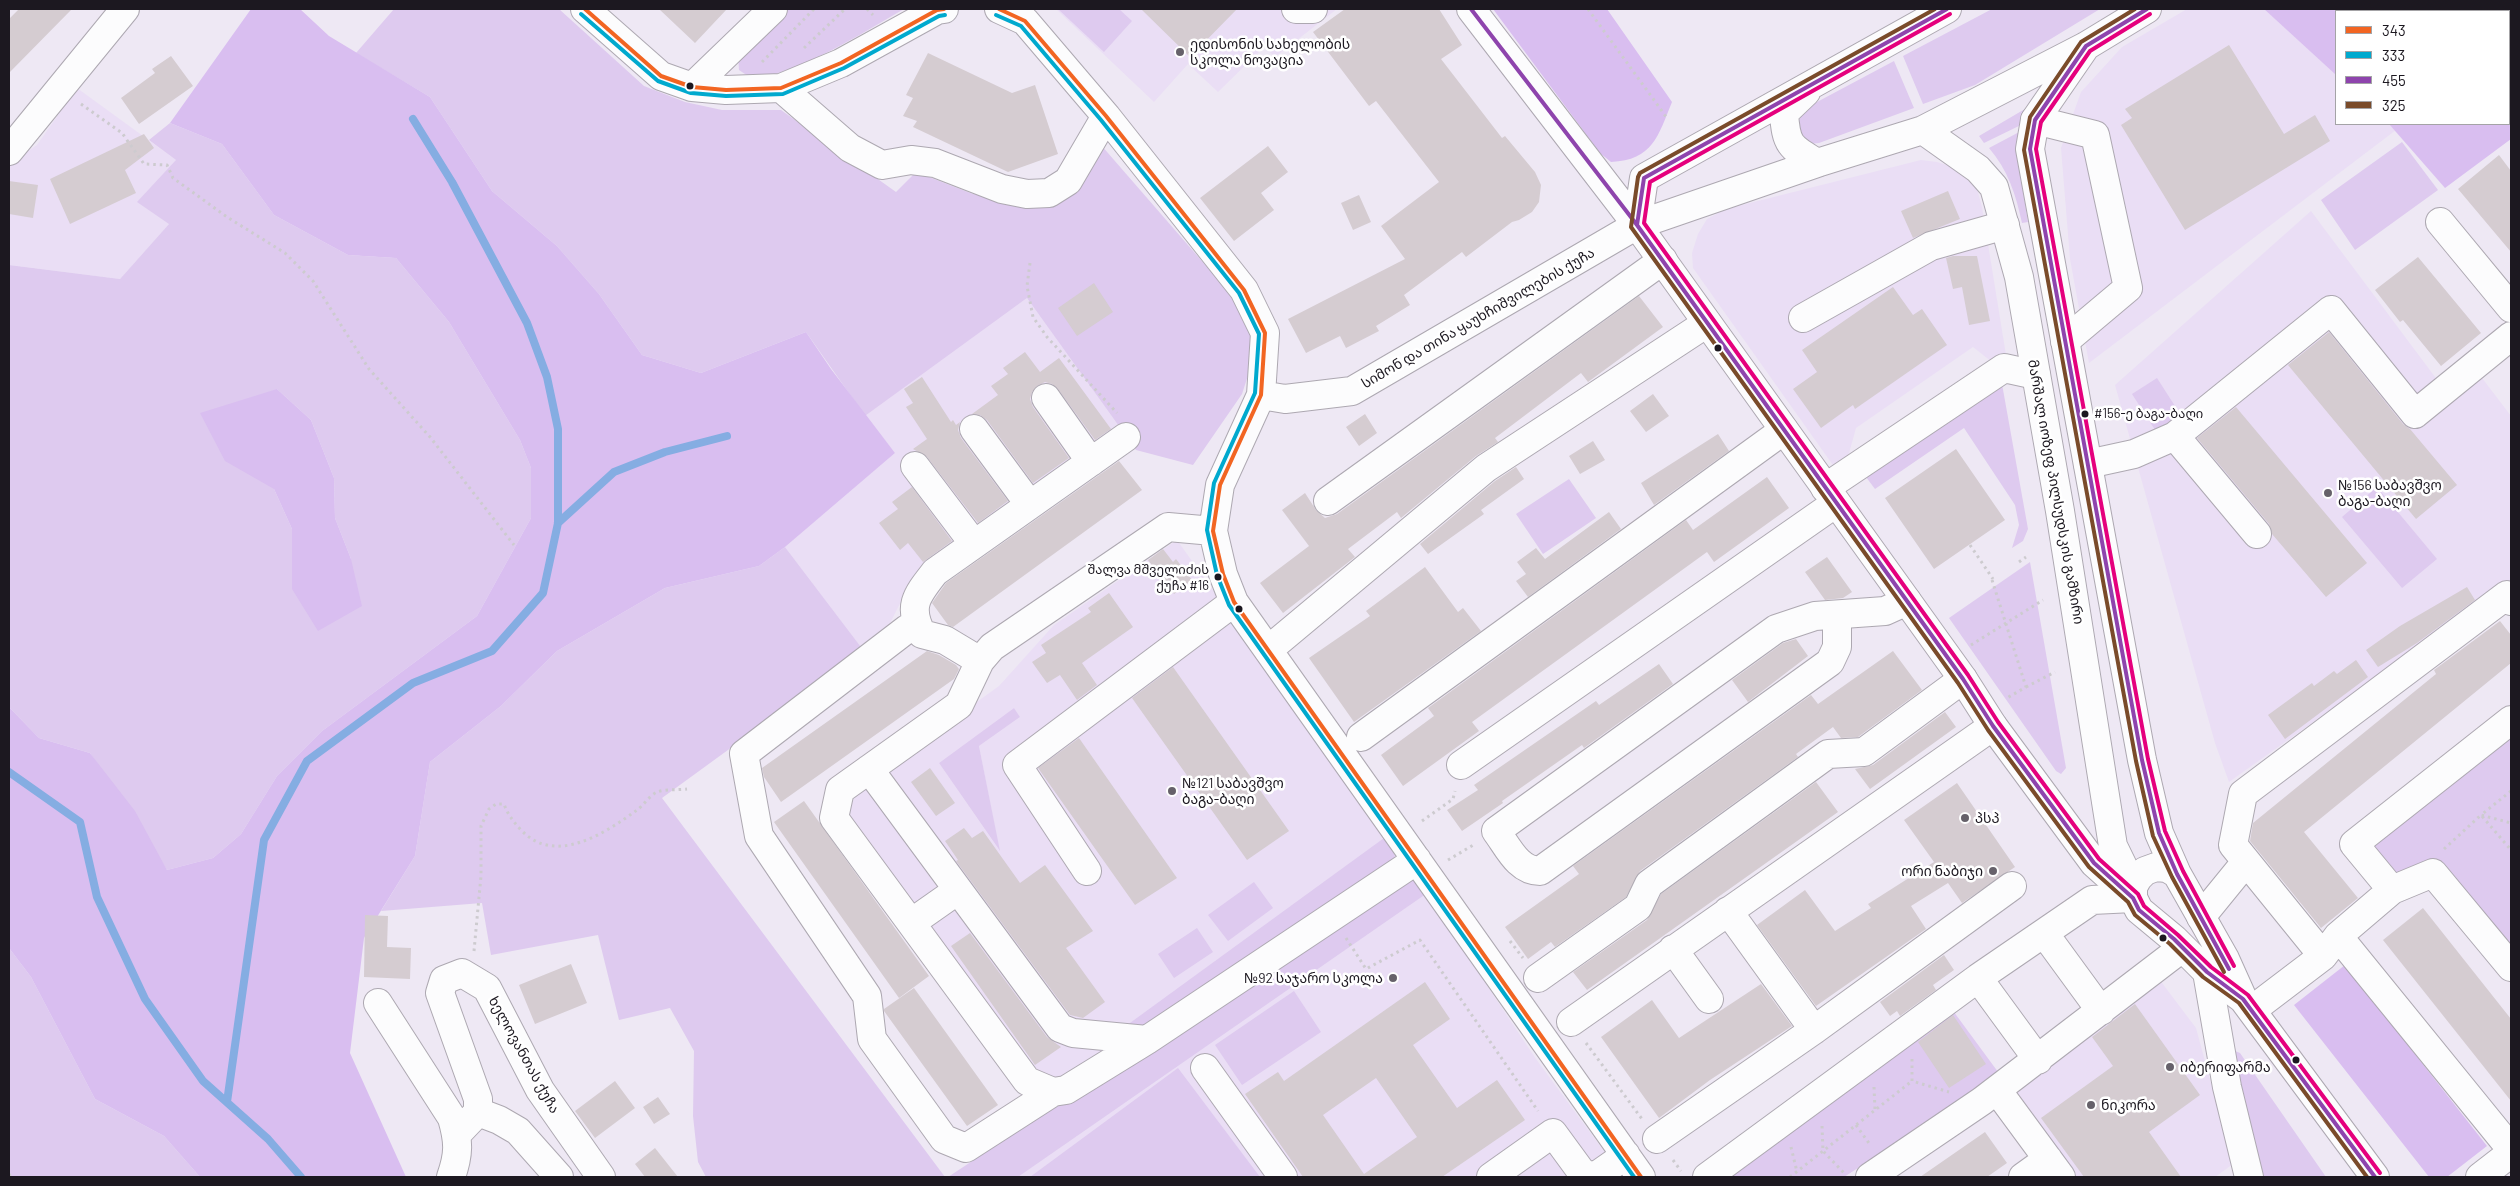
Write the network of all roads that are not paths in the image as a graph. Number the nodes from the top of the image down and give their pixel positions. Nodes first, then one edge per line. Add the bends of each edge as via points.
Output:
1 (125, 9) edge
2 (585, 9) edge
3 (773, 9) edge
4 (944, 9) edge
5 (999, 9) edge
6 (1296, 9) edge
7 (1314, 9) edge
8 (1471, 9) edge
9 (1947, 9) edge
10 (2146, 9) edge
11 (2086, 46) junction
12 (1816, 82) junction
13 (692, 87) junction
14 (781, 88) junction
15 (1106, 116) junction
16 (2035, 120) junction
17 (1923, 130) junction
18 (9, 151) edge
19 (1816, 164) junction
20 (2440, 222) dead end
21 (1637, 225) junction
22 (2005, 225) junction
23 (1662, 260) junction
24 (2511, 308) edge
25 (1803, 318) dead end
26 (1708, 323) junction
27 (2511, 336) edge
28 (2065, 341) junction
29 (2036, 375) junction
30 (1261, 395) junction
31 (1046, 398) dead end
32 (974, 429) dead end
33 (1784, 430) junction
34 (2175, 436) junction
35 (1126, 437) road end
36 (1090, 462) junction
37 (2088, 464) junction
38 (916, 466) dead end
39 (1831, 495) junction
40 (1328, 501) dead end
41 (1030, 505) junction
42 (1213, 531) junction
43 (2257, 534) dead end
44 (974, 544) junction
45 (1907, 601) junction
46 (2511, 601) edge
47 (1234, 602) junction
48 (1837, 615) junction
49 (917, 626) junction
50 (1268, 650) junction
51 (980, 661) junction
52 (1963, 679) junction
53 (1997, 714) junction
54 (2511, 720) edge
55 (1361, 737) dead end
56 (1461, 765) dead end
57 (869, 769) junction
58 (2245, 862) junction
59 (1422, 867) junction
60 (1087, 872) dead end
61 (2180, 879) junction
62 (2012, 886) dead end
63 (958, 890) junction
64 (2392, 890) junction
65 (2139, 901) junction
66 (1728, 911) junction
67 (2201, 916) junction
68 (911, 922) junction
69 (2044, 933) junction
70 (2331, 946) junction
71 (2182, 948) junction
72 (1673, 949) junction
73 (2511, 967) edge
74 (2207, 972) junction
75 (1538, 978) dead end
76 (1978, 978) junction
77 (1709, 999) dead end
78 (378, 1003) dead end
79 (2248, 1004) junction
80 (2101, 1011) junction
81 (1571, 1022) dead end
82 (1814, 1030) junction
83 (1147, 1040) junction
84 (2038, 1060) junction
85 (1205, 1068) dead end
86 (1053, 1092) junction
87 (1990, 1096) junction
88 (478, 1112) junction
89 (457, 1134) junction
90 (1657, 1139) dead end
91 (2511, 1149) edge
92 (2511, 1153) edge
93 (1626, 1155) junction
94 (2054, 1168) edge
95 (2241, 1173) edge
96 (451, 1177) edge
97 (559, 1177) edge
98 (601, 1177) edge
99 (1283, 1177) edge
100 (1491, 1177) edge
101 (1641, 1177) edge
102 (1707, 1177) edge
103 (1870, 1177) edge
104 (2023, 1177) edge
105 (2375, 1177) edge
106 (2480, 1177) edge

1 - 18 street
2 - 13 street via 661,76
3 - 13 street
4 - 14 street via 841,64
5 - 15 street via 1025,20
6 - 7 street
8 - 21 street
9 - 12 street
10 - 11 street
11 - 16 street
11 - 17 street
12 - 19 street via 1784,113 1785,136 1795,150
12 - 21 street via 1644,178
13 - 14 street via 726,90
14 - 15 street via 850,148 882,165 911,160 935,164 1002,189 1027,194 1049,193 1068,181
15 - 30 street via 1244,290 1265,333
16 - 28 street via 2030,149
16 - 28 street via 2095,135 2128,288
17 - 19 street
17 - 22 street, მარშალ იოზეფ პილსუდსკის გამზირი via 1978,169 1994,187
19 - 21 street
20 - 24 street
21 - 23 street
21 - 30 street, სიმონ და თინა ყაუხჩიშვილების ქუჩა via 1352,391 1285,399
22 - 25 street via 1931,246
22 - 29 street, მარშალ იოზეფ პილსუდსკის გამზირი via 2019,277
23 - 26 street
23 - 40 street
26 - 33 street
26 - 50 street via 1486,468
27 - 34 street via 2415,414 2331,310
28 - 37 street
29 - 39 street via 2004,368
29 - 65 street, მარშალ იოზეფ პილსუდსკის გამზირი via 2113,846
30 - 42 street via 1220,485
31 - 36 street
32 - 41 street
33 - 39 street
33 - 55 street
34 - 37 street via 2134,454
34 - 43 street
35 - 36 street
36 - 41 street
37 - 61 street via 2144,769 2159,833
38 - 44 street
39 - 45 street
39 - 56 street
41 - 44 street
42 - 47 street via 1222,574
42 - 51 street via 1168,527 992,647
44 - 49 street via 935,572 921,589 914,605
45 - 48 street via 1885,611
45 - 52 street
46 - 58 street via 2506,595 2242,794 2233,846
47 - 50 street
47 - 60 street via 1018,765
48 - 48 street via 1815,616 1776,628 1496,831 1521,866 1540,871 1830,662 1837,647
49 - 51 street via 922,634 945,640
49 - 86 street via 907,628 744,754 759,836 867,996 872,1039 944,1139 966,1148
50 - 59 street
51 - 57 street via 959,705
52 - 53 street
52 - 75 street via 1864,752 1828,754 1649,884 1638,907
53 - 65 street via 2094,862
53 - 66 street
54 - 64 street via 2354,844
57 - 63 street
57 - 68 street via 840,790 834,818
58 - 67 street
58 - 70 street
59 - 83 street via 1332,917
59 - 93 street
61 - 65 street via 2167,868 2145,871 2138,878
61 - 65 street via 2185,895 2182,906 2174,914 2163,919
61 - 67 street
62 - 82 street
63 - 68 street
63 - 83 street via 1060,1028 1073,1033
64 - 70 street
64 - 73 street via 2434,873
65 - 69 street via 2092,900
65 - 71 street
66 - 72 street
66 - 82 street
67 - 79 street
68 - 86 street via 1027,1081
69 - 76 street
69 - 80 street
70 - 79 street
70 - 91 street
71 - 74 street
71 - 80 street
72 - 77 street
72 - 81 street
74 - 79 street
74 - 95 street
76 - 84 street
76 - 102 street
78 - 89 street via 452,1118
79 - 105 street
80 - 84 street
82 - 90 street
83 - 86 street via 1066,1090
84 - 87 street
85 - 99 street
87 - 94 street
87 - 103 street
88 - 89 street
88 - 97 street via 518,1131
88 - 98 street, ხელოვანთას ქუჩა via 478,1099 440,993 444,980 462,973 487,988 540,1090
89 - 96 street via 458,1157
92 - 106 street
93 - 100 street via 1596,1176 1584,1174 1553,1133
93 - 101 street
94 - 104 street

